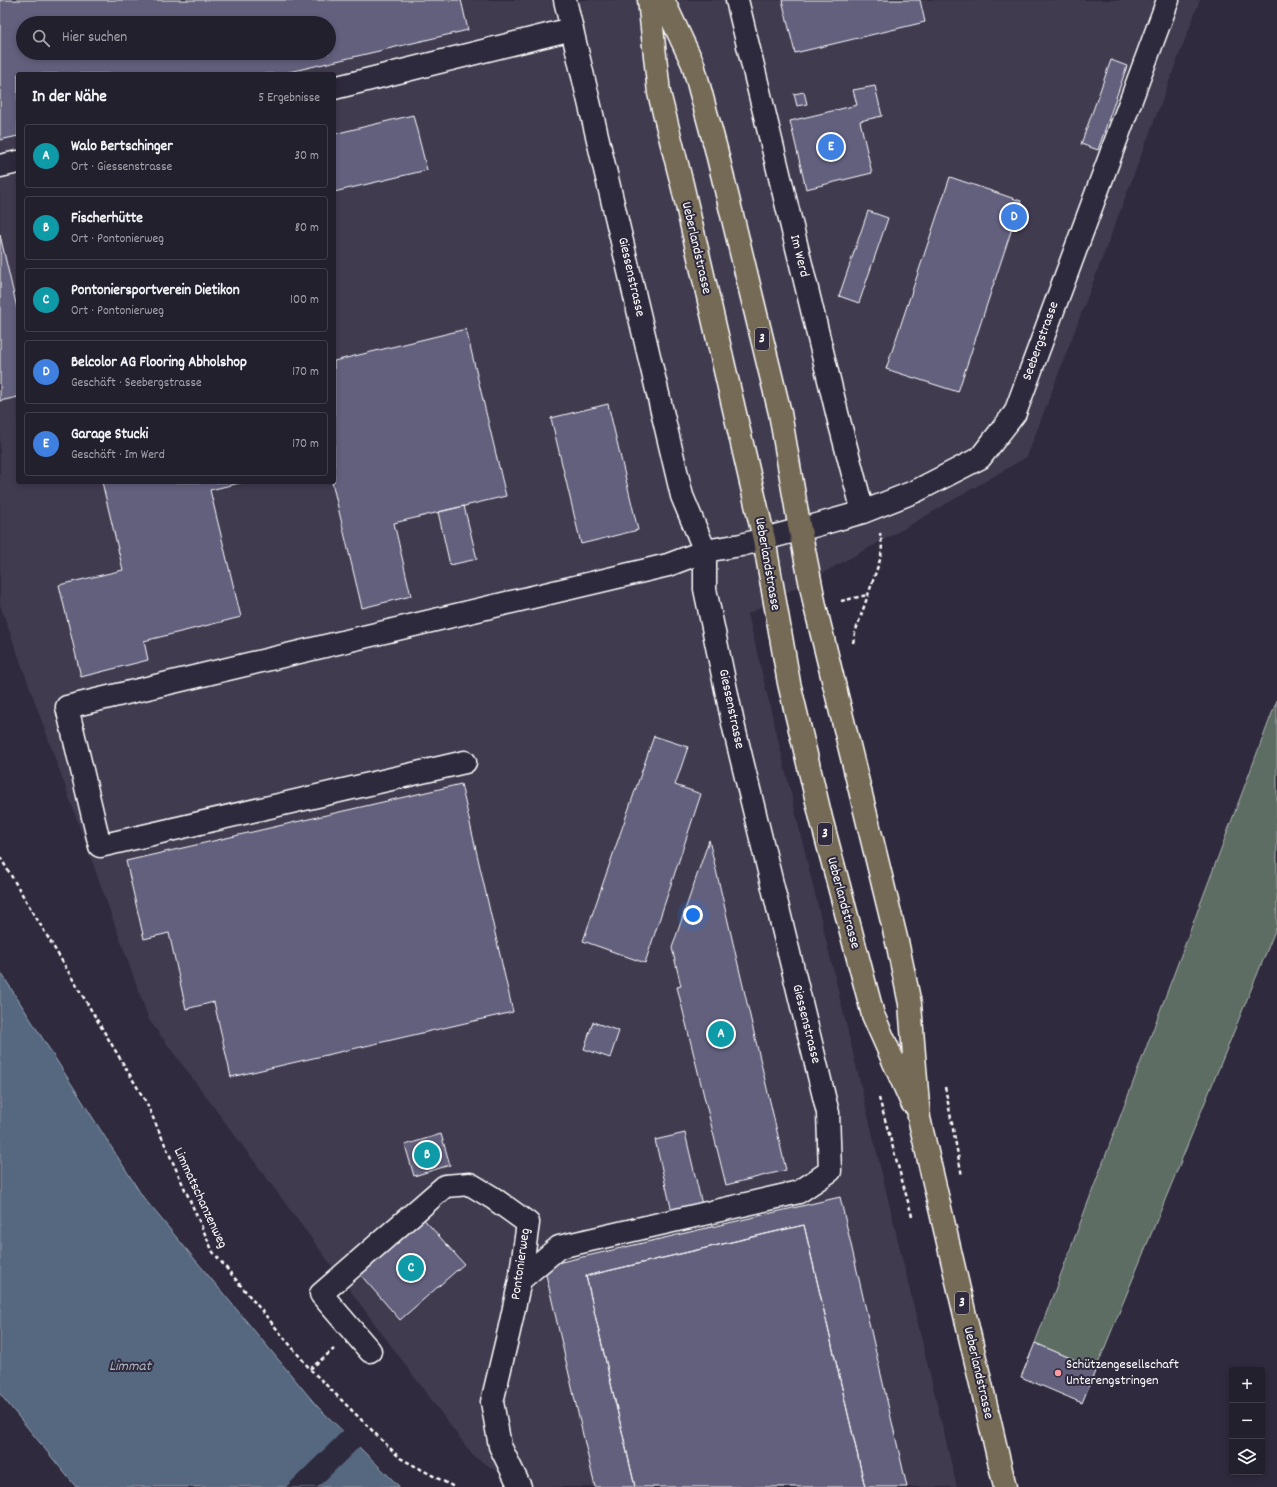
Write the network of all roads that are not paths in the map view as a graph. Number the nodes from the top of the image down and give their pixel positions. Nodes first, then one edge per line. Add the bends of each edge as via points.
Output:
1 (566, 0) edge
2 (650, 0) edge
3 (663, 0) edge
4 (737, 0) edge
5 (1168, 0) edge
6 (572, 29) junction
7 (336, 88) edge
8 (16, 162) edge
9 (0, 166) edge
10 (863, 512) junction
11 (800, 530) junction
12 (764, 539) junction
13 (705, 551) junction
14 (465, 762) dead end
15 (919, 1118) junction
16 (520, 1280) junction
17 (370, 1351) dead end
18 (520, 1487) edge
19 (1005, 1487) edge

1 - 6 street, Giessenstrasse
2 - 12 main road, Ueberlandstrasse / 3 via 659,94
3 - 11 main road, Ueberlandstrasse / 3 via 693,64 716,149 780,413
4 - 10 street, Im Werd
5 - 10 street, Seebergstrasse via 1014,413 980,458 916,491
6 - 7 street
6 - 13 street, Giessenstrasse via 682,496
8 - 9 street
10 - 11 street, Seebergstrasse
11 - 12 street, Seebergstrasse
11 - 15 main road, Ueberlandstrasse / 3 via 815,606 910,1004
12 - 13 street
12 - 15 main road, Ueberlandstrasse / 3 via 789,683 821,818 873,1015
13 - 14 street via 668,565 67,707 100,846
13 - 16 street, Giessenstrasse via 705,589 734,728 828,1113 830,1171 799,1192 559,1247
15 - 19 main road, Ueberlandstrasse / 3
16 - 17 street, Pontonierweg via 528,1223 470,1184 445,1186 321,1294
16 - 18 street, Pontonierweg via 492,1402 500,1446

